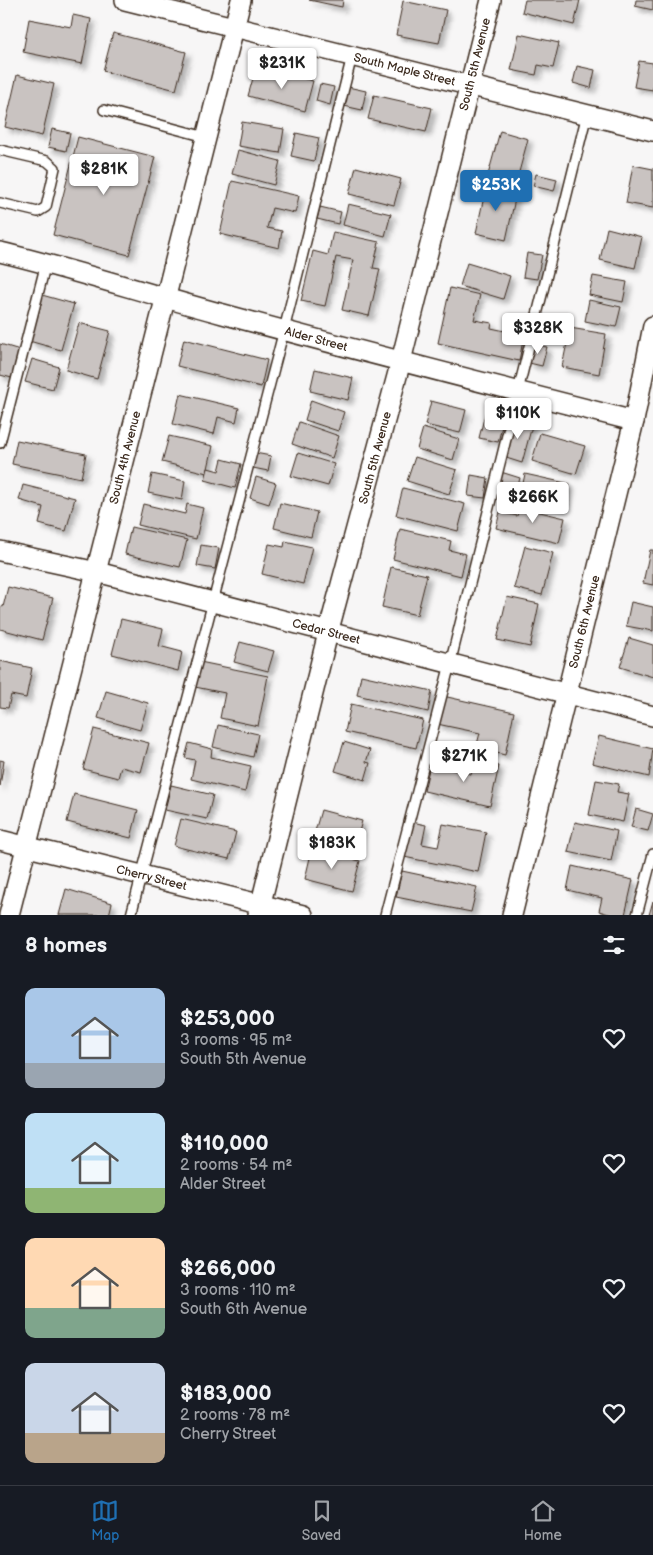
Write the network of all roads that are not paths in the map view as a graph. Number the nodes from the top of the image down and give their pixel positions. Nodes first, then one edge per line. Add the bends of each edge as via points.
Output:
1 (125, 0) edge
2 (241, 0) edge
3 (491, 0) edge
4 (234, 27) junction
5 (352, 56) junction
6 (469, 84) junction
7 (104, 110) dead end
8 (587, 114) junction
9 (653, 131) edge
10 (206, 137) junction
11 (0, 150) edge
12 (0, 203) edge
13 (0, 252) edge
14 (46, 263) junction
15 (164, 298) junction
16 (653, 326) edge
17 (284, 330) junction
18 (401, 362) junction
19 (518, 391) junction
20 (634, 420) junction
21 (0, 443) edge
22 (0, 551) edge
23 (96, 572) junction
24 (212, 603) junction
25 (328, 634) junction
26 (450, 664) junction
27 (567, 694) junction
28 (653, 716) edge
29 (0, 840) edge
30 (27, 846) junction
31 (653, 854) edge
32 (141, 875) junction
33 (260, 910) edge
34 (9, 915) edge
35 (131, 915) edge
36 (303, 915) edge
37 (385, 915) edge
38 (512, 915) edge
39 (637, 915) edge

1 - 4 street, South Maple Street
2 - 4 street, South 4th Avenue
3 - 6 street, South 5th Avenue
4 - 5 street, South Maple Street
4 - 10 street, South 4th Avenue
5 - 6 street, South Maple Street
5 - 17 lane
6 - 8 street, South Maple Street
6 - 18 street, South 5th Avenue
7 - 10 lane
8 - 9 street, South Maple Street
8 - 19 lane
10 - 15 street, South 4th Avenue
11 - 12 lane via 47,161 56,168 46,207 38,212
13 - 14 street, Alder Street
14 - 15 street, Alder Street
14 - 21 lane
15 - 17 street, Alder Street
15 - 23 street, South 4th Avenue
16 - 20 street, South 6th Avenue
17 - 18 street, Alder Street
17 - 24 lane
18 - 19 street, Alder Street
18 - 25 street, South 5th Avenue
19 - 20 street, Alder Street
19 - 26 lane
20 - 27 street, South 6th Avenue
22 - 23 street, Cedar Street
23 - 24 street, Cedar Street
23 - 30 street, South 4th Avenue
24 - 25 street, Cedar Street
24 - 32 lane
25 - 26 street, Cedar Street
25 - 33 street, South 5th Avenue
26 - 27 street, Cedar Street
26 - 37 lane
27 - 28 street, Cedar Street
27 - 38 street, South 6th Avenue
29 - 30 street, Cherry Street
30 - 32 street, Cherry Street
30 - 34 street, South 4th Avenue
31 - 39 lane
32 - 33 street, Cherry Street
32 - 35 lane
33 - 36 street, Cherry Street

